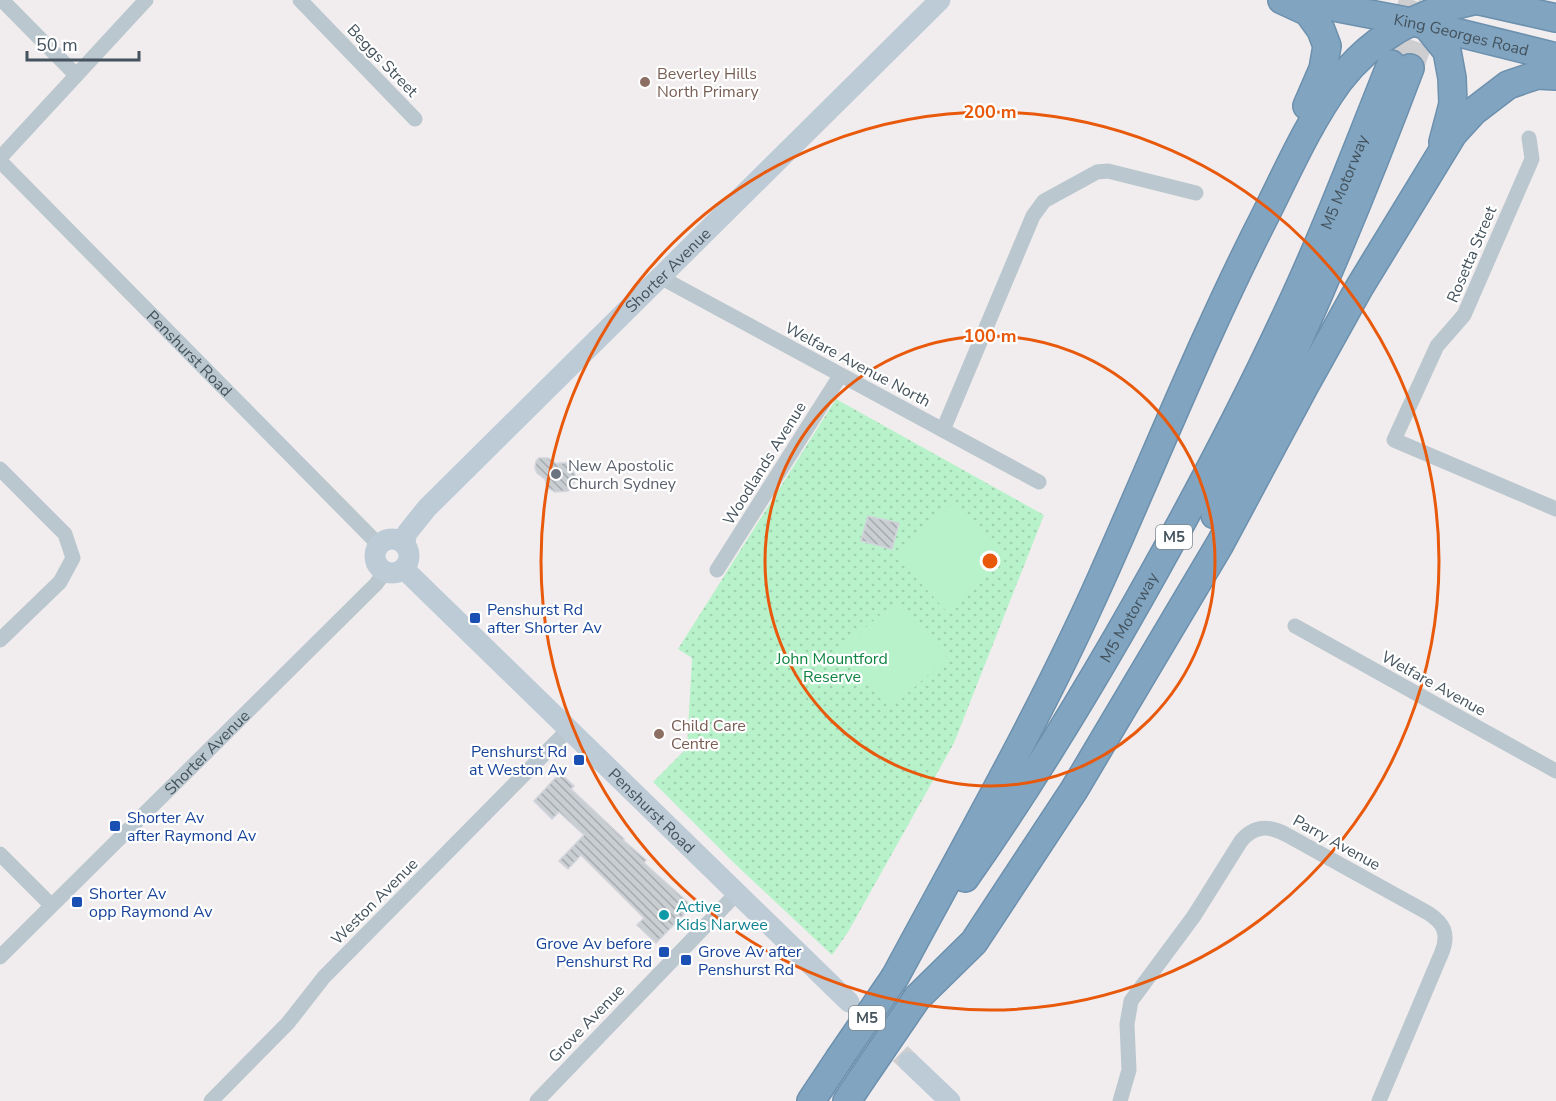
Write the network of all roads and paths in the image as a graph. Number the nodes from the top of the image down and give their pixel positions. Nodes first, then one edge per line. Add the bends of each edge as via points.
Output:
1 (2, 0) edge
2 (146, 0) edge
3 (300, 0) edge
4 (940, 0) edge
5 (1282, 0) edge
6 (1297, 0) edge
7 (1476, 0) edge
8 (1545, 0) edge
9 (1416, 10) edge
10 (1556, 17) edge
11 (1556, 38) edge
12 (1556, 57) edge
13 (76, 75) junction
14 (1556, 76) edge
15 (415, 119) dead end
16 (1530, 138) dead end
17 (0, 159) edge
18 (1436, 160) junction
19 (1196, 193) dead end
20 (660, 277) junction
21 (1232, 281) junction
22 (840, 376) junction
23 (943, 430) junction
24 (0, 469) edge
25 (1039, 482) dead end
26 (1556, 509) edge
27 (404, 544) junction
28 (379, 545) junction
29 (717, 570) dead end
30 (394, 571) junction
31 (1295, 626) dead end
32 (0, 640) edge
33 (568, 730) junction
34 (1556, 771) edge
35 (0, 854) edge
36 (737, 893) junction
37 (51, 905) junction
38 (0, 957) edge
39 (895, 977) junction
40 (917, 998) junction
41 (849, 1002) tunnel mouth
42 (909, 1062) tunnel mouth
43 (854, 1090) edge
44 (211, 1101) edge
45 (537, 1101) edge
46 (811, 1101) edge
47 (950, 1101) edge
48 (1120, 1101) edge
49 (1379, 1101) edge

1 - 13 street
2 - 13 street, Penshurst Road
3 - 15 street, Beggs Street
4 - 20 street, Shorter Avenue
5 - 21 highway via 1308,12 1321,30 1327,46 1323,69
6 - 9 highway via 1361,11
7 - 9 highway
7 - 10 highway
8 - 10 highway
9 - 11 highway via 1452,14
9 - 12 highway, King Georges Road
9 - 18 highway via 1447,51 1452,78 1453,104
9 - 21 highway via 1340,80 1313,120
13 - 17 street, Penshurst Road
14 - 18 highway via 1537,75 1508,85 1474,111
16 - 26 street, Rosetta Street via 1532,159 1464,315 1437,346 1394,440
17 - 28 street, Penshurst Road
18 - 40 highway, M5 via 1359,288 1220,544 1074,790 974,942
19 - 23 street via 1108,171 1097,172 1044,201 1033,216
20 - 22 street, Welfare Avenue North
20 - 27 street, Shorter Avenue via 427,508 407,533
21 - 39 highway via 1091,600 1028,731
22 - 23 street, Welfare Avenue North
22 - 29 street, Woodlands Avenue
23 - 25 street, Welfare Avenue North
24 - 32 street via 65,534 73,558 60,582
27 - 28 street via 390,539
27 - 30 street via 410,560
28 - 30 street via 375,554 377,565
30 - 33 street, Penshurst Road
30 - 37 street, Shorter Avenue via 368,592
31 - 34 street, Welfare Avenue
33 - 36 street, Penshurst Road
33 - 44 street, Weston Avenue via 324,977 288,1023
35 - 37 street
36 - 41 street, Penshurst Road
36 - 45 street, Grove Avenue
37 - 38 street, Shorter Avenue
39 - 40 highway, M5 Motorway / M5 via 1045,759 1162,560 1289,311 1400,66 1366,186 1295,352 1212,521 1096,722
39 - 46 highway, M5 Motorway / M5, bridge
40 - 43 highway, M5 Motorway / M5, bridge
42 - 47 street
48 - 49 street, Parry Avenue via 1129,1070 1127,1024 1131,1001 1194,916 1246,834 1269,828 1428,913 1443,926 1446,938 1442,952

